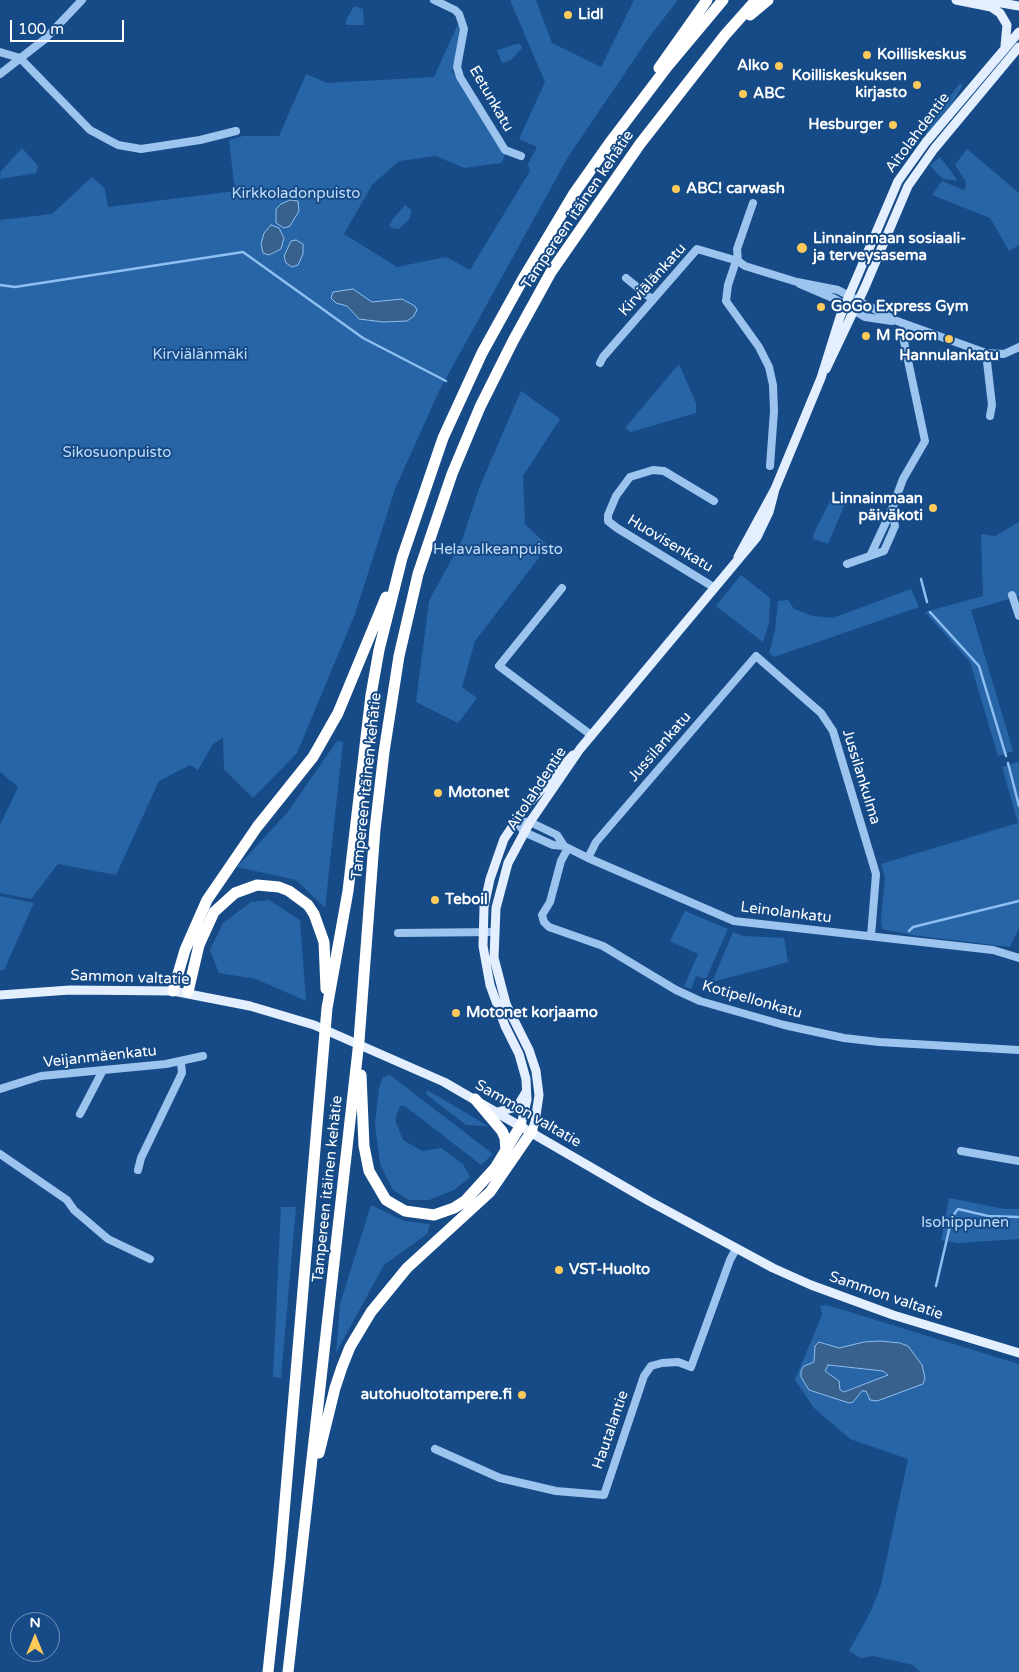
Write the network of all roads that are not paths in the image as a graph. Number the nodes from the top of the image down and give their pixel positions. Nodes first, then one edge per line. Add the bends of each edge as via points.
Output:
1 (82, 0) edge
2 (434, 0) edge
3 (707, 0) edge
4 (724, 0) edge
5 (756, 0) edge
6 (768, 0) edge
7 (956, 0) edge
8 (981, 0) edge
9 (1019, 6) edge
10 (1019, 32) edge
11 (725, 35) junction
12 (1019, 47) edge
13 (1004, 49) junction
14 (0, 52) edge
15 (1019, 55) edge
16 (20, 58) junction
17 (998, 73) junction
18 (0, 74) edge
19 (634, 110) junction
20 (236, 131) dead end
21 (521, 156) dead end
22 (752, 203) dead end
23 (738, 261) junction
24 (626, 278) dead end
25 (797, 282) junction
26 (849, 296) junction
27 (653, 300) junction
28 (859, 300) junction
29 (845, 305) junction
30 (854, 311) junction
31 (901, 323) junction
32 (1019, 347) edge
33 (986, 352) junction
34 (600, 363) dead end
35 (821, 378) junction
36 (990, 416) dead end
37 (770, 466) dead end
38 (714, 501) dead end
39 (402, 558) junction
40 (846, 564) dead end
41 (562, 588) dead end
42 (715, 588) junction
43 (1012, 595) dead end
44 (1019, 616) edge
45 (756, 656) joint
46 (591, 735) junction
47 (580, 749) junction
48 (516, 821) junction
49 (530, 822) junction
50 (524, 832) junction
51 (566, 847) junction
52 (588, 858) junction
53 (483, 932) junction
54 (494, 932) junction
55 (398, 934) dead end
56 (871, 936) junction
57 (1019, 958) edge
58 (173, 991) junction
59 (188, 992) junction
60 (0, 995) edge
61 (327, 1008) junction
62 (359, 1041) junction
63 (1019, 1050) edge
64 (203, 1056) dead end
65 (181, 1062) junction
66 (102, 1072) junction
67 (0, 1089) edge
68 (527, 1090) junction
69 (475, 1099) junction
70 (497, 1112) junction
71 (80, 1114) dead end
72 (521, 1125) junction
73 (532, 1131) junction
74 (506, 1151) junction
75 (961, 1151) dead end
76 (0, 1154) edge
77 (1019, 1161) edge
78 (138, 1170) dead end
79 (736, 1249) junction
80 (150, 1259) dead end
81 (1019, 1353) edge
82 (435, 1449) dead end
83 (310, 1488) junction
84 (268, 1672) edge
85 (288, 1672) edge

1 - 16 street
2 - 21 street, Eetunkatu via 459,14 464,29 456,67 460,77 505,150
3 - 19 highway
4 - 19 highway, Tampereen itäinen kehätie
5 - 11 highway, Tampereen itäinen kehätie
6 - 11 highway
7 - 13 main road via 991,7 1000,13 1008,25
8 - 9 main road
10 - 13 main road, Aitolahdentie
11 - 62 highway, Tampereen itäinen kehätie via 640,144 551,272 480,407 452,474 416,583 392,698 375,829
12 - 17 main road, Aitolahdentie
13 - 26 main road, Aitolahdentie via 926,142 898,181
14 - 16 street
15 - 17 main road
16 - 18 street
16 - 20 street via 90,130 118,145 141,149
17 - 28 main road, Aitolahdentie via 934,149 908,186
19 - 39 highway, Tampereen itäinen kehätie via 574,196 482,353 443,438
22 - 23 street via 738,249
23 - 25 street, Kirviälänkatu
23 - 27 street, Kirviälänkatu via 697,249
23 - 37 street via 728,285 726,301 759,347 769,367 774,411
24 - 27 street
25 - 26 street, Kirviälänkatu via 838,290
25 - 29 street, Kirviälänkatu
26 - 28 street, Kirviälänkatu
26 - 29 main road, Aitolahdentie
27 - 34 street, Kirviälänkatu
28 - 30 main road, Aitolahdentie
28 - 31 street
29 - 30 street, Kirviälänkatu
29 - 35 main road, Aitolahdentie
30 - 31 street via 880,321
30 - 35 main road, Aitolahdentie via 835,356
31 - 33 street
31 - 40 street via 925,441 904,479 871,554
32 - 33 street via 1004,354
33 - 36 street via 992,405
35 - 42 main road, Aitolahdentie via 775,489 736,561
38 - 42 street, Huovisenkatu via 664,471 653,470 630,477 616,496 608,522
39 - 58 highway via 338,713 312,758 257,826 207,900 185,950
39 - 61 highway, Tampereen itäinen kehätie via 371,695 348,891
41 - 46 street via 499,666
42 - 46 main road, Aitolahdentie
43 - 44 street
45 - 52 street, Jussilankatu via 596,842
45 - 56 street, Jussilankulma via 821,713 833,731 876,874
46 - 47 main road, Aitolahdentie
47 - 48 main road, Aitolahdentie via 564,762
47 - 49 main road, Aitolahdentie
48 - 49 street, Leinolankatu
48 - 50 street, Leinolankatu
48 - 53 main road, Aitolahdentie via 504,839 490,879
49 - 50 main road, Aitolahdentie
49 - 51 street, Leinolankatu via 557,835
50 - 51 street, Leinolankatu
50 - 54 main road, Aitolahdentie via 508,863 498,894
51 - 52 street, Leinolankatu
51 - 63 street, Kotipellonkatu via 550,902 542,915 544,922 603,946 682,993 784,1025 844,1038
52 - 56 street, Leinolankatu via 734,921
53 - 54 street
53 - 55 street
53 - 68 main road, Aitolahdentie via 490,985 519,1054
54 - 73 main road, Aitolahdentie via 494,958 506,1004 536,1071 539,1095
56 - 57 street, Leinolankatu via 993,950
58 - 59 main road, Sammon valtatie
58 - 60 main road, Sammon valtatie via 70,990
59 - 61 highway via 199,945 214,912 235,893 257,885 268,885 299,897 314,914 326,956
59 - 69 main road, Sammon valtatie via 296,1019 341,1035
61 - 84 highway, Tampereen itäinen kehätie
62 - 74 highway via 366,1159 373,1181 386,1200 415,1214 444,1213 470,1196
62 - 83 highway, Tampereen itäinen kehätie
64 - 65 street, Veijanmäenkatu
65 - 66 street, Veijanmäenkatu
65 - 78 street via 182,1073
66 - 67 street, Veijanmäenkatu via 41,1076
66 - 71 street
68 - 70 main road via 517,1107
68 - 72 main road, Aitolahdentie
69 - 70 main road, Sammon valtatie
69 - 74 highway via 502,1131
70 - 72 main road, Sammon valtatie
72 - 73 main road, Sammon valtatie
72 - 74 highway
73 - 79 main road, Sammon valtatie
73 - 83 highway via 490,1192 407,1268 382,1295 364,1323 350,1347 335,1388
75 - 77 street
76 - 80 street via 67,1200 108,1239
79 - 81 main road, Sammon valtatie via 811,1285 849,1299
79 - 82 street, Hautalantie via 691,1367 678,1362 662,1362 651,1366 644,1376 604,1495 556,1490 500,1478
83 - 85 highway, Tampereen itäinen kehätie

